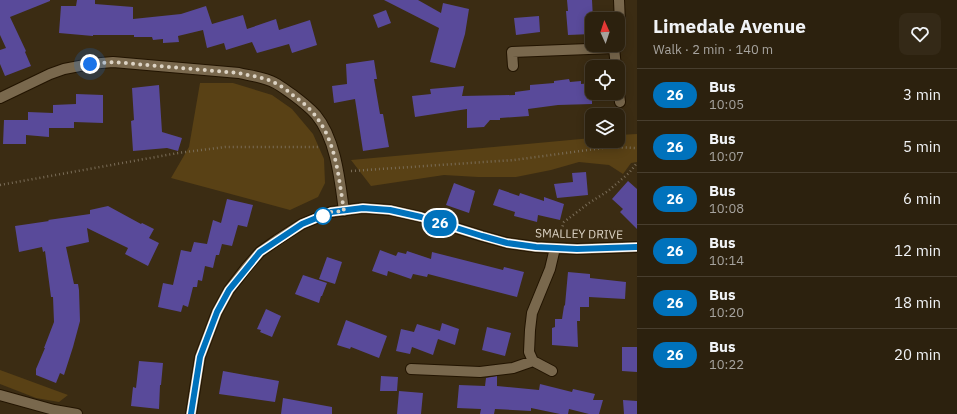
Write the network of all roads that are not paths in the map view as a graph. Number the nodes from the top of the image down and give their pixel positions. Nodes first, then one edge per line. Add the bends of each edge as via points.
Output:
1 (619, 0) edge
2 (620, 12) edge
3 (585, 48) edge
4 (513, 66) dead end
5 (0, 98) edge
6 (344, 211) junction
7 (637, 247) edge
8 (555, 248) junction
9 (533, 361) junction
10 (411, 369) dead end
11 (552, 370) dead end
12 (0, 395) edge
13 (74, 414) edge
14 (191, 414) edge

1 - 2 street
3 - 4 street via 512,52
5 - 6 street via 64,69 113,62 259,77 275,83 302,101 324,126 338,171
6 - 8 street, SMALLEY DRIVE via 363,208 390,210 507,243
6 - 14 street, SMALLEY DRIVE via 331,212 302,224 260,252 229,290 217,312 200,357
7 - 8 street, SMALLEY DRIVE
8 - 9 street via 550,269 532,313 529,352
9 - 10 street via 513,368 480,372
9 - 11 street
12 - 13 street

